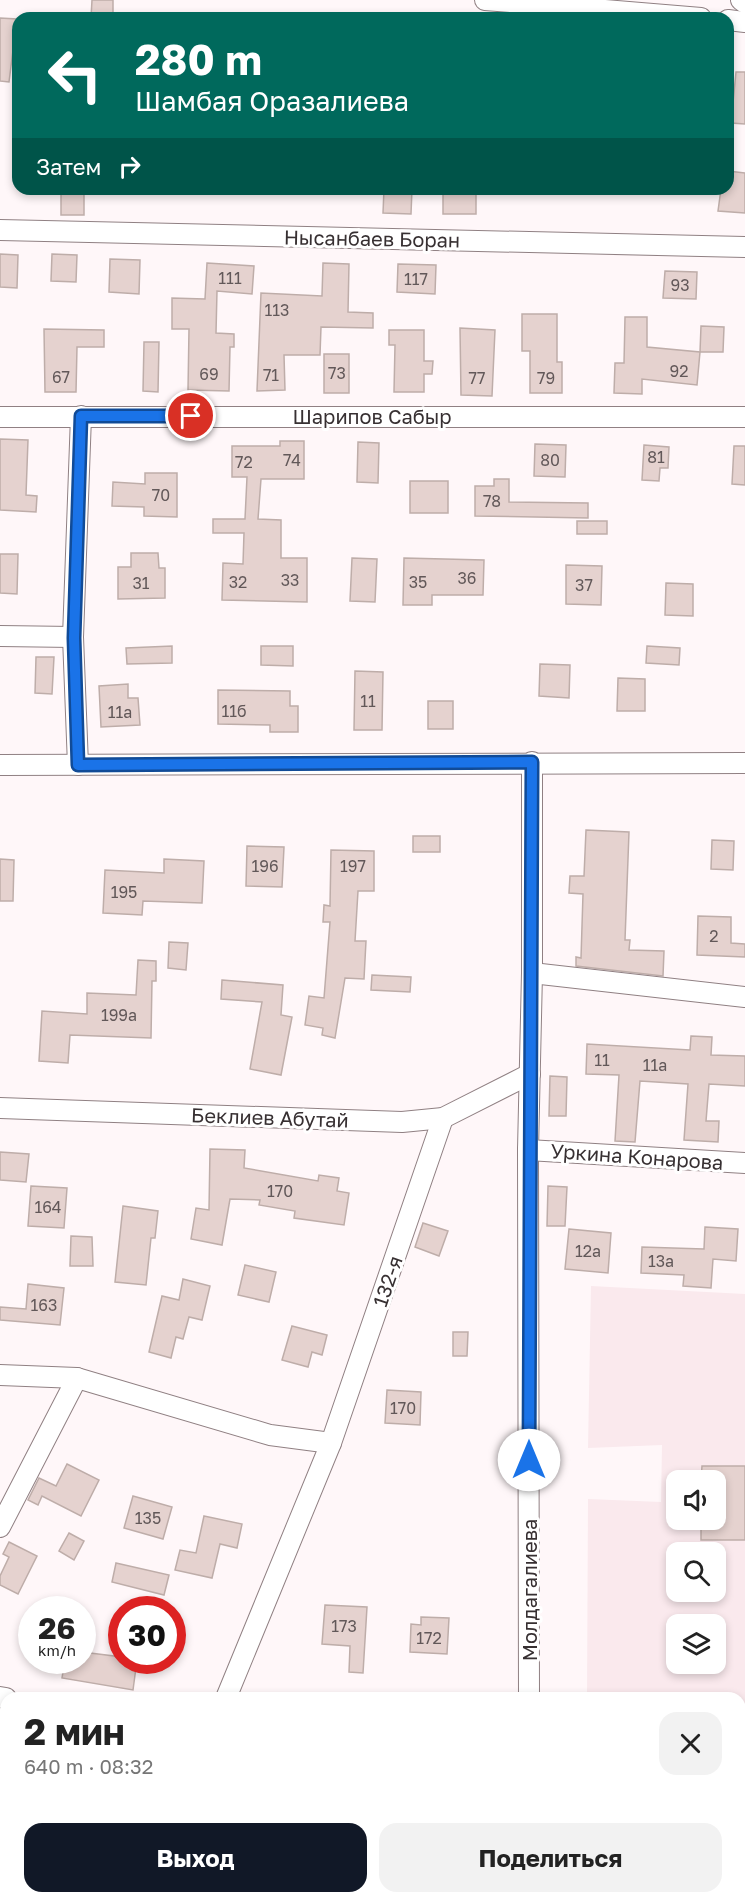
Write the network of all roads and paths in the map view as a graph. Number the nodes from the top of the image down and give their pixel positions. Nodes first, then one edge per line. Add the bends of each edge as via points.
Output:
1 (485, 0) edge
2 (741, 0) edge
3 (745, 3) edge
4 (629, 12) edge
5 (0, 230) edge
6 (745, 247) edge
7 (81, 416) junction
8 (0, 417) edge
9 (745, 417) edge
10 (0, 636) edge
11 (74, 638) junction
12 (532, 762) junction
13 (745, 763) edge
14 (0, 765) edge
15 (78, 765) junction
16 (532, 973) junction
17 (745, 997) edge
18 (530, 1074) junction
19 (0, 1108) edge
20 (443, 1118) junction
21 (528, 1150) junction
22 (745, 1163) edge
23 (0, 1375) edge
24 (77, 1378) junction
25 (331, 1443) junction
26 (0, 1527) edge
27 (228, 1692) edge
28 (529, 1692) edge

1 - 4 street
2 - 3 street
5 - 6 street, Нысанбаев Боран
7 - 8 street, Шарипов Сабыр
7 - 9 street, Шарипов Сабыр
7 - 11 street
10 - 11 street
11 - 15 street
12 - 13 street
12 - 15 street
12 - 16 street, Молдагалиева
14 - 15 street
16 - 17 street
16 - 18 street, Молдагалиева
18 - 20 street, Беклиев Абутай
18 - 21 street, Молдагалиева
19 - 20 street, Беклиев Абутай via 402,1122
20 - 25 street, 132-я
21 - 22 street, Уркина Конарова
21 - 28 street, Молдагалиева
23 - 24 street
24 - 25 street via 270,1435
24 - 26 street
25 - 27 street, 132-я

